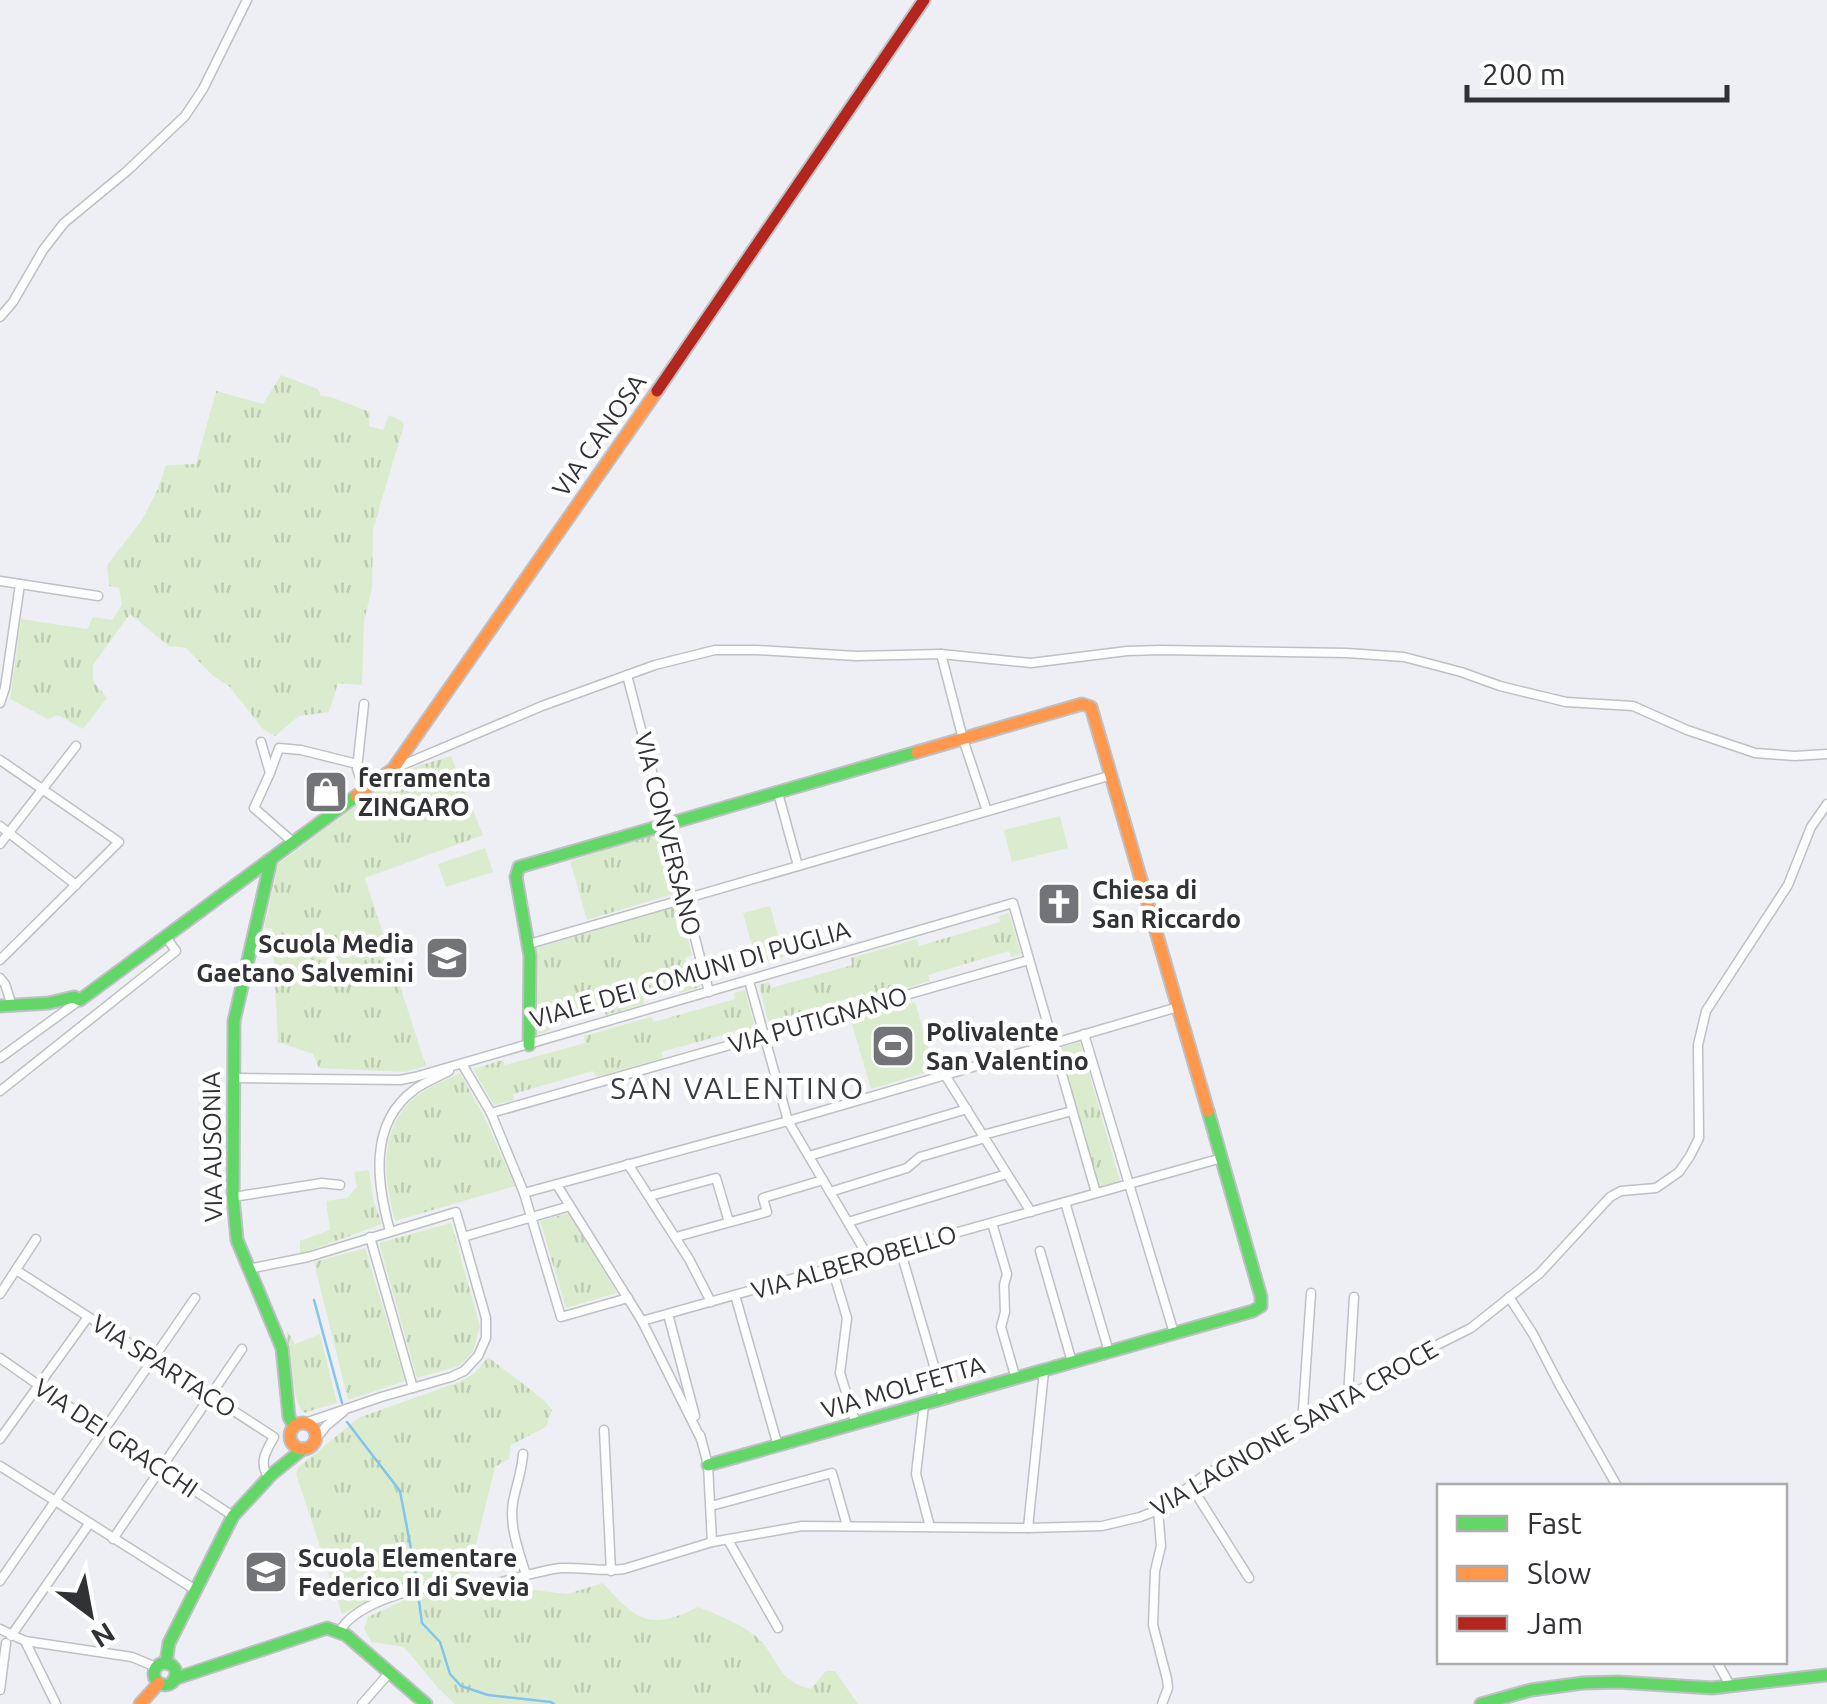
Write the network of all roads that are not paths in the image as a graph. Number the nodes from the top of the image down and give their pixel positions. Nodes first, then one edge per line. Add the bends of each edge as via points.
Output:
1 (247, 0) edge
2 (924, 0) edge
3 (0, 317) edge
4 (0, 581) edge
5 (20, 584) junction
6 (98, 596) dead end
7 (941, 654) junction
8 (627, 675) junction
9 (0, 704) edge
10 (364, 704) dead end
11 (963, 739) junction
12 (261, 742) dead end
13 (76, 746) dead end
14 (1827, 754) edge
15 (0, 760) edge
16 (358, 764) junction
17 (393, 769) junction
18 (270, 773) junction
19 (1112, 775) junction
20 (43, 790) junction
21 (365, 790) junction
22 (778, 793) junction
23 (1827, 804) edge
24 (987, 811) junction
25 (666, 824) junction
26 (0, 826) edge
27 (9, 832) junction
28 (294, 843) junction
29 (0, 844) edge
30 (271, 860) junction
31 (798, 866) junction
32 (76, 885) junction
33 (685, 899) junction
34 (166, 937) junction
35 (528, 944) junction
36 (0, 960) edge
37 (1029, 960) junction
38 (0, 978) edge
39 (749, 981) junction
40 (709, 992) junction
41 (80, 1000) junction
42 (3, 1006) edge
43 (1178, 1006) junction
44 (1084, 1034) junction
45 (764, 1036) junction
46 (1052, 1044) junction
47 (529, 1045) junction
48 (0, 1058) edge
49 (462, 1064) junction
50 (945, 1075) junction
51 (232, 1078) junction
52 (0, 1090) edge
53 (966, 1109) junction
54 (1072, 1110) junction
55 (491, 1113) junction
56 (788, 1121) junction
57 (984, 1137) junction
58 (809, 1156) junction
59 (1222, 1158) junction
60 (628, 1164) junction
61 (1007, 1174) junction
62 (823, 1180) junction
63 (557, 1184) junction
64 (1128, 1184) junction
65 (340, 1185) dead end
66 (830, 1192) junction
67 (524, 1193) junction
68 (1096, 1193) junction
69 (650, 1196) junction
70 (233, 1197) junction
71 (1065, 1202) junction
72 (570, 1206) junction
73 (1030, 1212) junction
74 (532, 1217) junction
75 (728, 1222) junction
76 (848, 1222) junction
77 (992, 1223) junction
78 (390, 1231) junction
79 (370, 1237) junction
80 (463, 1237) junction
81 (676, 1237) junction
82 (36, 1239) dead end
83 (900, 1249) junction
84 (1040, 1251) dead end
85 (869, 1258) junction
86 (832, 1268) junction
87 (248, 1269) junction
88 (16, 1270) junction
89 (1311, 1293) dead end
90 (0, 1294) edge
91 (735, 1296) junction
92 (1354, 1297) dead end
93 (1509, 1297) junction
94 (196, 1298) dead end
95 (628, 1298) junction
96 (711, 1302) junction
97 (668, 1314) junction
98 (88, 1316) junction
99 (642, 1321) junction
100 (1174, 1334) junction
101 (242, 1349) dead end
102 (1109, 1352) junction
103 (0, 1358) edge
104 (154, 1359) junction
105 (1072, 1362) junction
106 (1044, 1371) junction
107 (1016, 1379) junction
108 (38, 1386) junction
109 (413, 1388) junction
110 (210, 1396) junction
111 (1348, 1397) junction
112 (944, 1400) junction
113 (924, 1405) junction
114 (347, 1409) junction
115 (856, 1424) junction
116 (300, 1425) junction
117 (1302, 1425) junction
118 (604, 1430) dead end
119 (104, 1431) junction
120 (0, 1439) edge
121 (701, 1439) junction
122 (315, 1440) junction
123 (291, 1442) junction
124 (778, 1446) junction
125 (304, 1449) junction
126 (523, 1454) dead end
127 (708, 1465) junction
128 (0, 1466) edge
129 (160, 1468) junction
130 (271, 1476) junction
131 (1616, 1484) edge
132 (1192, 1486) junction
133 (54, 1502) junction
134 (711, 1506) junction
135 (1158, 1510) junction
136 (233, 1516) junction
137 (89, 1524) junction
138 (848, 1526) junction
139 (930, 1527) junction
140 (1028, 1528) junction
141 (113, 1538) junction
142 (728, 1540) junction
143 (712, 1542) junction
144 (4, 1568) edge
145 (611, 1571) junction
146 (526, 1575) junction
147 (1249, 1578) dead end
148 (0, 1581) edge
149 (194, 1589) junction
150 (778, 1628) dead end
151 (0, 1629) edge
152 (340, 1631) junction
153 (9, 1639) junction
154 (25, 1641) junction
155 (1718, 1664) edge
156 (168, 1669) junction
157 (390, 1672) junction
158 (1827, 1676) edge
159 (1731, 1687) junction
160 (0, 1690) edge
161 (56, 1704) edge
162 (140, 1704) edge
163 (362, 1704) edge
164 (426, 1704) edge
165 (1162, 1704) edge
166 (1481, 1704) edge

1 - 3 street via 185,116 64,223
2 - 17 main road, VIA CANOSA
4 - 5 street
5 - 6 street
5 - 9 street
7 - 8 street via 714,650
7 - 11 street
7 - 14 street via 1031,663 1161,650 1404,657 1566,702 1633,706 1755,753
8 - 17 street
8 - 25 street, VIA CONVERSANO
10 - 16 street
11 - 19 main road via 1089,704
11 - 22 main road
11 - 24 street
12 - 18 street
13 - 20 street
15 - 20 street
16 - 18 street via 279,748
16 - 21 street
17 - 21 main road, VIA CANOSA
18 - 28 street via 254,808
19 - 24 street
19 - 43 main road
20 - 27 street
20 - 32 street via 118,842
21 - 28 main road, VIA CANOSA
22 - 25 main road
22 - 31 street
23 - 93 street, VIA LAGNONE SANTA CROCE via 1788,886 1706,1011 1698,1045 1699,1138 1690,1156 1656,1188 1610,1197 1557,1257
24 - 31 street
25 - 33 street, VIA CONVERSANO
25 - 35 main road via 520,867 516,877
26 - 27 street
27 - 29 street
27 - 32 street
28 - 30 main road, VIA CANOSA
30 - 34 main road, VIA CANOSA
30 - 51 main road, VIA AUSONIA via 234,1021
31 - 33 street
32 - 36 street
33 - 35 street
33 - 40 street, VIA CONVERSANO
34 - 41 main road, VIA CANOSA
34 - 52 street via 176,950
35 - 47 main road
37 - 39 street, VIALE DEI COMUNI DI PUGLIA via 1013,903
37 - 45 street, VIA PUTIGNANO
37 - 46 street, VIALE DEI COMUNI DI PUGLIA
38 - 42 street
39 - 40 street, VIALE DEI COMUNI DI PUGLIA
39 - 45 street
40 - 47 street, VIALE DEI COMUNI DI PUGLIA
41 - 42 main road
41 - 48 street
43 - 44 street
43 - 59 main road
44 - 46 street
44 - 64 street
45 - 55 street, VIA PUTIGNANO
45 - 56 street
46 - 50 street
46 - 54 street, VIALE DEI COMUNI DI PUGLIA
47 - 49 street, VIALE DEI COMUNI DI PUGLIA
49 - 51 street, VIALE DEI COMUNI DI PUGLIA via 400,1080
49 - 55 street
49 - 78 street via 409,1094 388,1123 378,1171
50 - 53 street
50 - 56 street
51 - 70 main road, VIA AUSONIA
53 - 57 street
53 - 58 street
54 - 57 street
54 - 68 street, VIALE DEI COMUNI DI PUGLIA
55 - 67 street
56 - 58 street
56 - 60 street
57 - 61 street
57 - 66 street
58 - 62 street
59 - 64 street
59 - 100 main road, VIA MOLFETTA via 1262,1302 1254,1311
60 - 63 street
60 - 69 street
61 - 73 street
61 - 76 street
62 - 66 street
62 - 75 street via 763,1198 767,1212
63 - 67 street
63 - 72 street
64 - 68 street, VIA ALBEROBELLO
64 - 100 street
65 - 70 street
66 - 76 street
67 - 74 street
68 - 71 street, VIA ALBEROBELLO
69 - 75 street via 716,1178
69 - 81 street
70 - 87 main road, VIA AUSONIA
71 - 73 street, VIA ALBEROBELLO
71 - 102 street
72 - 74 street
72 - 95 street
73 - 77 street, VIA ALBEROBELLO
74 - 80 street
74 - 95 street via 561,1317
75 - 81 street
76 - 85 street
77 - 83 street, VIA ALBEROBELLO
77 - 107 street via 1007,1274 1002,1326
78 - 79 street
78 - 80 street via 456,1212
79 - 87 street
79 - 109 street
80 - 109 street via 486,1318 484,1344 464,1371
81 - 96 street
82 - 88 street
83 - 85 street, VIA ALBEROBELLO
83 - 112 street
84 - 105 street
85 - 86 street, VIA ALBEROBELLO
86 - 91 street, VIA ALBEROBELLO
86 - 115 street via 847,1318 840,1374
87 - 116 main road, VIA AUSONIA via 282,1348 289,1416
88 - 90 street
88 - 98 street, VIA SPARTACO
89 - 117 street
91 - 96 street, VIA ALBEROBELLO
91 - 124 street
92 - 111 street
93 - 111 street, VIA LAGNONE SANTA CROCE via 1471,1328
93 - 131 street
94 - 104 street
95 - 99 street
96 - 97 street, VIA ALBEROBELLO
97 - 99 street, VIA ALBEROBELLO
97 - 121 street
98 - 104 street, VIA SPARTACO
98 - 108 street
99 - 121 street
100 - 102 main road, VIA MOLFETTA
101 - 110 street
102 - 105 main road, VIA MOLFETTA
103 - 108 street, VIA DEI GRACCHI
104 - 110 street, VIA SPARTACO
104 - 119 street
105 - 106 main road, VIA MOLFETTA
106 - 107 main road, VIA MOLFETTA
106 - 140 street
107 - 112 main road, VIA MOLFETTA
108 - 119 street, VIA DEI GRACCHI
108 - 120 street
109 - 114 street
110 - 129 street
110 - 130 street, VIA SPARTACO via 274,1437 263,1458
111 - 117 street, VIA LAGNONE SANTA CROCE
112 - 113 main road, VIA MOLFETTA
113 - 115 main road, VIA MOLFETTA
113 - 139 street via 916,1474
114 - 116 street
114 - 122 street
115 - 124 main road, VIA MOLFETTA
116 - 122 main road via 313,1428
116 - 123 main road
117 - 132 street, VIA LAGNONE SANTA CROCE
118 - 145 street
119 - 129 street, VIA DEI GRACCHI
119 - 133 street
121 - 127 street
122 - 125 main road
123 - 125 main road
123 - 130 main road
124 - 127 main road, VIA MOLFETTA
125 - 130 main road
126 - 146 street via 512,1526
127 - 134 street
128 - 133 street
129 - 136 street, VIA DEI GRACCHI
129 - 141 street
130 - 136 main road
132 - 135 street, VIA LAGNONE SANTA CROCE
132 - 147 street
133 - 137 street
133 - 144 street
134 - 138 street via 832,1473
134 - 143 street
135 - 140 street, VIA LAGNONE SANTA CROCE via 1102,1526
135 - 165 street via 1153,1625 1167,1679
136 - 149 main road
137 - 141 street
137 - 153 street
138 - 139 street, VIA LAGNONE SANTA CROCE
138 - 142 street, VIA LAGNONE SANTA CROCE via 802,1526
139 - 140 street, VIA LAGNONE SANTA CROCE
141 - 149 street
142 - 143 street, VIA LAGNONE SANTA CROCE
142 - 150 street
143 - 145 street, VIA LAGNONE SANTA CROCE
144 - 148 street
145 - 146 street, VIA LAGNONE SANTA CROCE via 566,1568
146 - 152 street, VIA LAGNONE SANTA CROCE via 410,1591 354,1614
149 - 156 main road via 169,1643
151 - 153 street
152 - 156 main road via 327,1628 198,1670
152 - 157 main road
153 - 154 street
153 - 160 street
154 - 156 street
154 - 161 street
155 - 159 street
156 - 162 main road via 169,1683 160,1683
157 - 163 street
157 - 164 main road
158 - 159 main road
159 - 166 main road via 1583,1682

